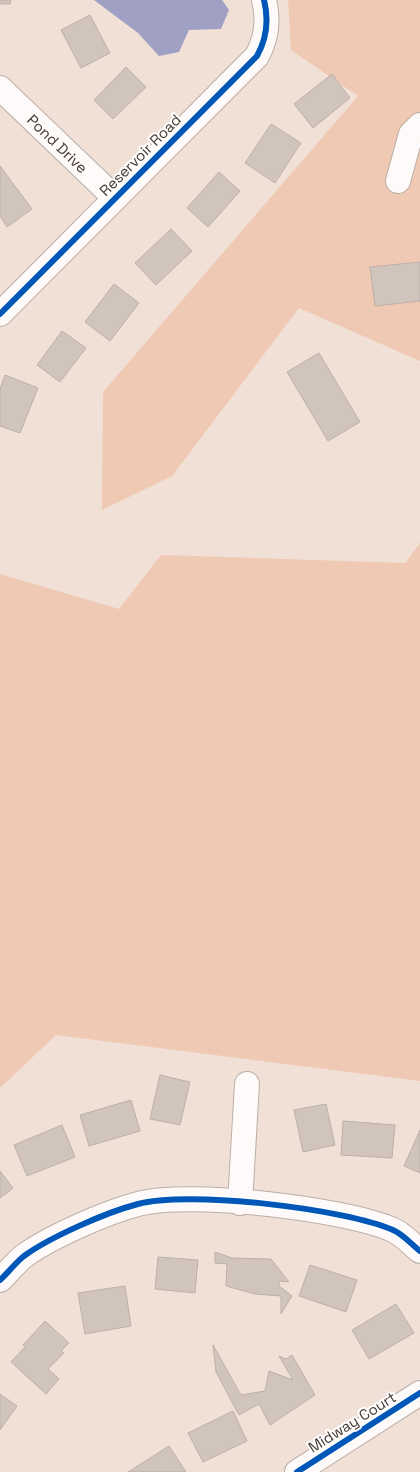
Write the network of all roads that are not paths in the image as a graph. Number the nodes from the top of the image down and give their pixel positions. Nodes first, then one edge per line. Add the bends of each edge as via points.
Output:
1 (264, 0) edge
2 (0, 88) edge
3 (420, 125) edge
4 (398, 181) dead end
5 (115, 198) junction
6 (0, 314) edge
7 (247, 1084) dead end
8 (240, 1203) junction
9 (420, 1252) edge
10 (0, 1280) edge
11 (420, 1393) edge
12 (297, 1472) edge

1 - 5 street, Reservoir Road via 267,26 257,56
2 - 5 street, Pond Drive
3 - 4 street via 411,134
5 - 6 street, Reservoir Road
7 - 8 street
8 - 9 street via 356,1219 395,1230
8 - 10 street via 188,1200 139,1204 64,1234 24,1256
11 - 12 street, Midway Court

